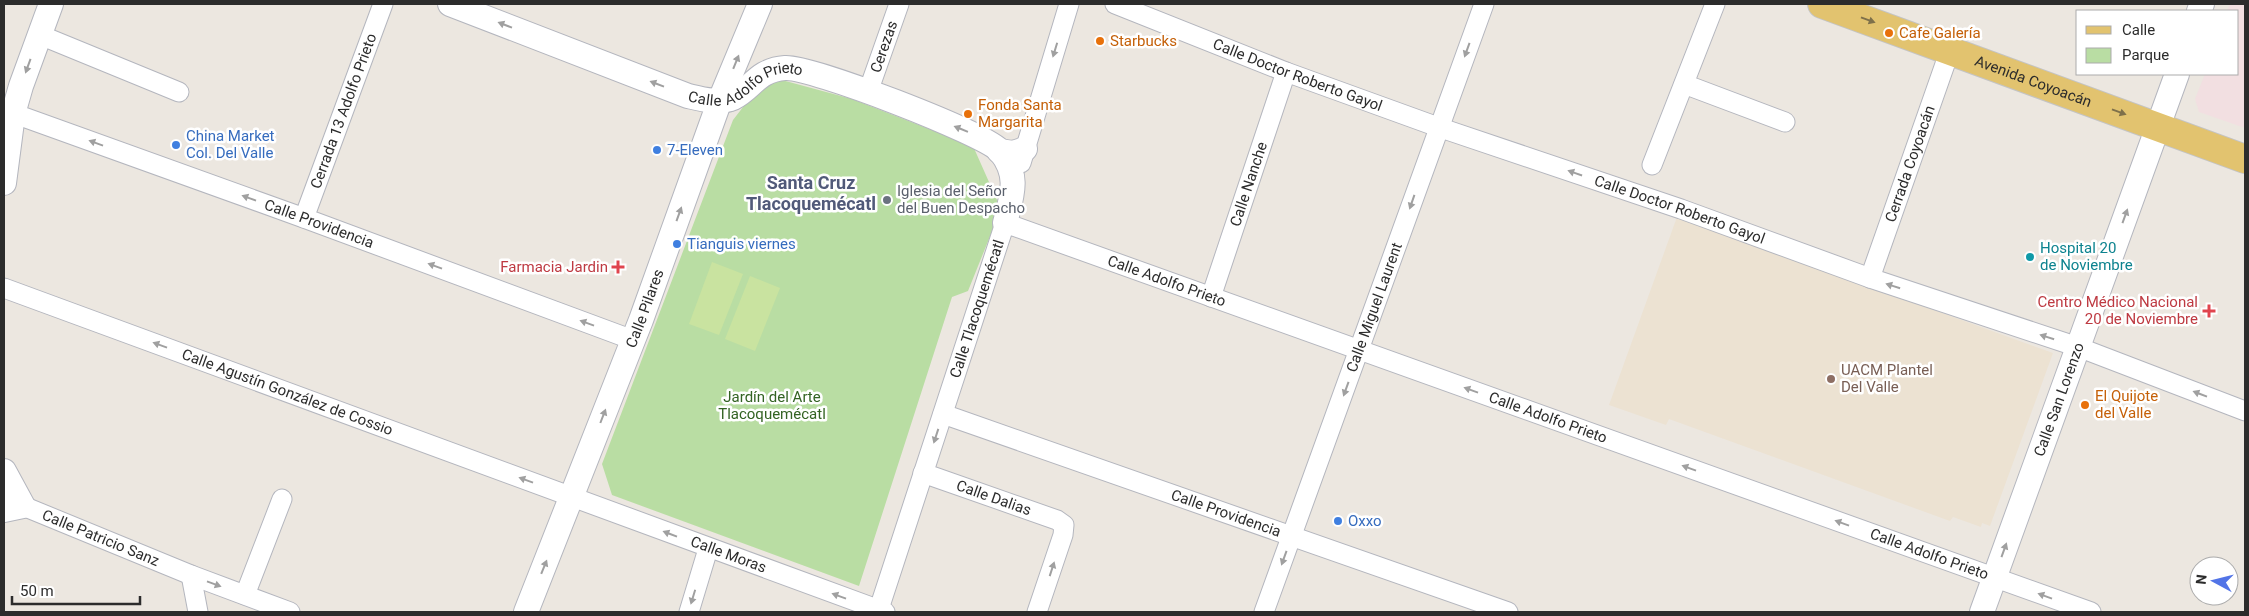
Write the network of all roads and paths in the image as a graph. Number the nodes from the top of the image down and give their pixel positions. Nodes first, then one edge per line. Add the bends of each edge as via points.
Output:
1 (50, 4) edge
2 (383, 4) edge
3 (450, 4) edge
4 (760, 4) edge
5 (899, 4) edge
6 (1069, 4) edge
7 (1115, 4) edge
8 (1484, 4) edge
9 (1715, 4) edge
10 (1822, 4) edge
11 (40, 35) junction
12 (1950, 50) junction
13 (1286, 72) junction
14 (2176, 75) edge
15 (1684, 84) junction
16 (179, 92) dead end
17 (868, 92) junction
18 (720, 100) junction
19 (8, 112) edge
20 (1784, 122) dead end
21 (2158, 126) junction
22 (1438, 127) junction
23 (1025, 148) junction
24 (999, 151) junction
25 (2245, 159) edge
26 (1652, 165) dead end
27 (4, 183) edge
28 (1014, 186) junction
29 (304, 218) junction
30 (1005, 223) junction
31 (1870, 278) junction
32 (4, 288) edge
33 (1211, 297) junction
34 (633, 340) junction
35 (2078, 347) junction
36 (1360, 350) junction
37 (2245, 411) edge
38 (943, 414) junction
39 (4, 471) edge
40 (923, 473) junction
41 (572, 497) junction
42 (282, 499) dead end
43 (13, 508) edge
44 (1292, 536) junction
45 (708, 549) junction
46 (191, 575) junction
47 (1994, 578) junction
48 (244, 595) junction
49 (881, 611) edge
50 (198, 612) edge
51 (290, 612) edge
52 (526, 612) edge
53 (688, 612) edge
54 (1037, 612) edge
55 (1264, 612) edge
56 (1508, 612) edge
57 (1982, 612) edge
58 (2091, 612) edge

1 - 11 street
2 - 29 street, Cerrada 13 Adolfo Prieto
18 -> 3 street, Calle Adolfo Prieto via 688,96
18 -> 4 street, Calle Pilares
5 - 17 street, Cerezas
6 -> 23 street, Calle Tlacoquemécatl
7 - 13 street, Calle Doctor Roberto Gayol
8 -> 22 street, Calle Miguel Laurent
9 - 15 street
10 -> 12 main road, Avenida Coyoacán
11 - 16 street
11 -> 19 street
12 -> 21 main road, Avenida Coyoacán
12 - 31 street, Cerrada Coyoacán
13 - 22 street, Calle Doctor Roberto Gayol
13 - 33 street, Calle Nanche
14 - 21 street, Calle San Lorenzo
15 - 20 street
15 - 26 street
17 - 18 street, Calle Adolfo Prieto via 821,74 786,68 771,70 733,98
24 -> 17 street, Calle Adolfo Prieto via 978,136
34 -> 18 street, Calle Pilares
19 - 27 street
29 -> 19 street, Calle Providencia
21 - 25 main road, Avenida Coyoacán
35 -> 21 street, Calle San Lorenzo
31 -> 22 street, Calle Doctor Roberto Gayol via 1682,209
22 -> 36 street, Calle Miguel Laurent
23 - 24 street via 1013,153
23 - 28 street, Calle Tlacoquemécatl
24 - 28 street, Calle Adolfo Prieto
28 - 30 street, Calle Tlacoquemécatl
34 -> 29 street, Calle Providencia
30 - 33 street, Calle Adolfo Prieto
30 - 38 street, Calle Tlacoquemécatl
35 -> 31 street, Calle Doctor Roberto Gayol
41 -> 32 street, Calle Agustín González de Cossio
33 - 36 street, Calle Adolfo Prieto
41 -> 34 street, Calle Pilares
37 -> 35 street, Calle Doctor Roberto Gayol
47 -> 35 street, Calle San Lorenzo
36 -> 44 street, Calle Miguel Laurent
47 -> 36 street, Calle Adolfo Prieto
38 -> 40 street, Calle Tlacoquemécatl
38 - 44 street, Calle Providencia
39 - 43 street
40 - 49 street, Calle Tlacoquemécatl
54 -> 40 street, Calle Dalias via 1064,525
45 -> 41 street, Calle Moras
52 -> 41 street, Calle Pilares
42 - 48 street
43 - 46 street, Calle Patricio Sanz
44 -> 55 street, Calle Miguel Laurent
44 - 56 street, Calle Providencia
49 -> 45 street, Calle Moras
45 -> 53 street
46 -> 48 street, Calle Patricio Sanz
46 - 50 street
47 - 57 street, Calle San Lorenzo
58 -> 47 street, Calle Adolfo Prieto
48 - 51 street, Calle Patricio Sanz

